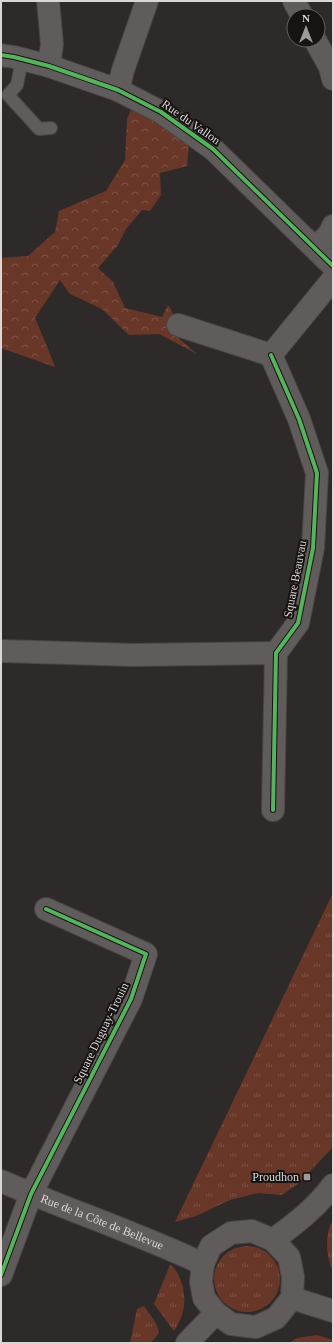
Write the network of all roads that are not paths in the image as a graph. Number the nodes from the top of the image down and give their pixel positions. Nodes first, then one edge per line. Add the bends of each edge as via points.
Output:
1 (48, 1) edge
2 (147, 1) edge
3 (319, 48) edge
4 (11, 57) edge
5 (49, 66) junction
6 (333, 79) edge
7 (118, 90) junction
8 (51, 128) dead end
9 (333, 226) edge
10 (316, 248) junction
11 (333, 266) edge
12 (333, 279) edge
13 (178, 325) dead end
14 (271, 355) junction
15 (2, 651) dead end
16 (276, 653) junction
17 (272, 810) dead end
18 (46, 909) dead end
19 (1, 1181) edge
20 (333, 1185) edge
21 (31, 1194) junction
22 (273, 1240) junction
23 (203, 1264) junction
24 (1, 1275) edge
25 (292, 1298) junction
26 (333, 1312) edge
27 (216, 1313) junction
28 (187, 1343) edge

1 - 5 street via 52,44
2 - 7 street
3 - 6 street via 330,67
4 - 5 street, Rue du Vallon
4 - 8 lane via 17,85 8,95 39,129
5 - 7 street, Rue du Vallon
7 - 10 street, Rue du Vallon via 161,112 213,149
9 - 10 street
10 - 11 street, Rue du Vallon
12 - 14 street
13 - 14 street
14 - 16 street, Square Beauvau via 299,419 317,473 313,548 298,623
15 - 16 street via 133,655
16 - 17 street
18 - 21 street, Square Duguay-Trouin via 146,954 131,999
19 - 21 street, Rue de la Côte de Bellevue
20 - 22 street via 305,1216
21 - 23 street, Rue de la Côte de Bellevue via 167,1247
21 - 24 street
22 - 23 street via 252,1231 231,1234 211,1246
22 - 25 street via 289,1257 293,1277
23 - 27 street via 201,1282 204,1298
25 - 26 street
25 - 27 street via 276,1318 256,1327 231,1324
27 - 28 street

